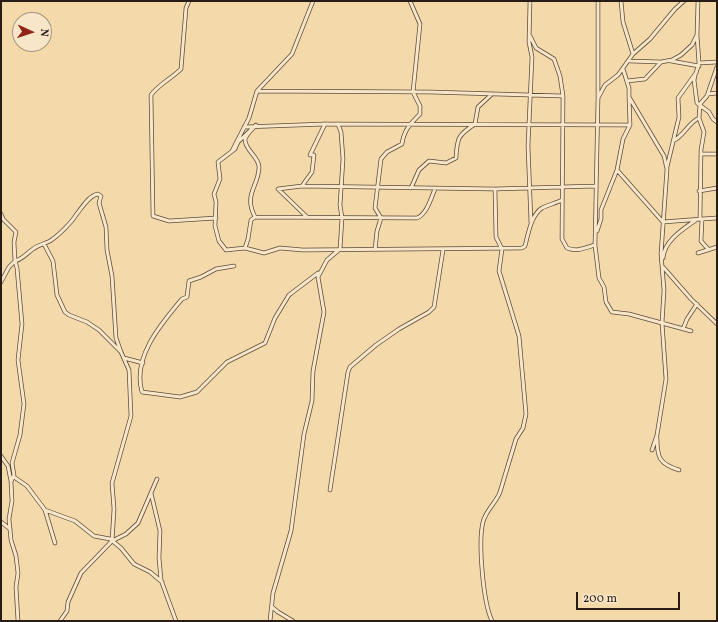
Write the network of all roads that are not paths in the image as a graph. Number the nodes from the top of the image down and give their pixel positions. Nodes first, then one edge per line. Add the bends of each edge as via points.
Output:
1 (189, 1) edge
2 (313, 1) edge
3 (410, 1) edge
4 (530, 1) edge
5 (598, 1) edge
6 (621, 1) edge
7 (684, 1) edge
8 (698, 1) edge
9 (697, 35) junction
10 (530, 36) junction
11 (634, 54) junction
12 (630, 61) junction
13 (668, 61) junction
14 (717, 62) edge
15 (660, 63) junction
16 (699, 64) junction
17 (717, 67) edge
18 (623, 69) junction
19 (696, 73) junction
20 (627, 81) junction
21 (257, 91) junction
22 (413, 92) junction
23 (717, 93) edge
24 (492, 94) junction
25 (708, 94) junction
26 (529, 95) junction
27 (563, 96) junction
28 (629, 97) junction
29 (598, 98) junction
30 (700, 105) junction
31 (699, 118) junction
32 (717, 122) edge
33 (325, 124) junction
34 (338, 124) junction
35 (409, 124) junction
36 (475, 124) junction
37 (528, 124) junction
38 (563, 124) junction
39 (596, 124) junction
40 (256, 125) junction
41 (630, 125) junction
42 (244, 127) junction
43 (673, 141) junction
44 (232, 152) junction
45 (701, 154) junction
46 (717, 154) edge
47 (667, 169) junction
48 (617, 170) junction
49 (302, 186) junction
50 (342, 186) junction
51 (377, 186) junction
52 (562, 186) junction
53 (595, 186) junction
54 (411, 188) junction
55 (529, 188) junction
56 (717, 188) edge
57 (435, 189) junction
58 (495, 189) junction
59 (700, 191) junction
60 (562, 200) junction
61 (1, 214) edge
62 (255, 217) junction
63 (307, 217) junction
64 (216, 218) junction
65 (342, 218) junction
66 (381, 218) junction
67 (717, 218) edge
68 (700, 219) junction
69 (663, 222) junction
70 (531, 223) junction
71 (44, 244) junction
72 (595, 245) junction
73 (717, 247) edge
74 (245, 248) junction
75 (340, 249) junction
76 (502, 249) junction
77 (708, 249) junction
78 (375, 250) junction
79 (443, 250) junction
80 (698, 253) dead end
81 (15, 261) junction
82 (662, 262) junction
83 (234, 266) dead end
84 (663, 267) junction
85 (320, 272) junction
86 (1, 282) edge
87 (697, 304) junction
88 (662, 323) junction
89 (717, 324) edge
90 (683, 329) junction
91 (691, 331) dead end
92 (121, 352) junction
93 (124, 358) junction
94 (143, 364) junction
95 (657, 435) junction
96 (652, 450) dead end
97 (1, 456) edge
98 (679, 470) dead end
99 (14, 477) junction
100 (157, 479) dead end
101 (11, 482) junction
102 (330, 490) dead end
103 (151, 492) junction
104 (45, 510) junction
105 (1, 522) edge
106 (10, 529) junction
107 (112, 541) junction
108 (54, 543) dead end
109 (162, 582) junction
110 (272, 607) junction
111 (18, 621) edge
112 (60, 621) edge
113 (176, 621) edge
114 (270, 621) edge
115 (293, 621) edge
116 (492, 621) edge

1 - 64 street via 186,8 181,69 157,87 151,95 153,216 169,221
2 - 21 street via 292,54
3 - 22 street via 420,24
4 - 10 street
5 - 29 street
6 - 11 street via 623,22
7 - 11 street
8 - 9 street
9 - 13 street via 692,45 681,55
9 - 16 street
10 - 26 street via 532,63
10 - 27 street via 536,48 554,59
11 - 12 street
12 - 15 street
12 - 18 street
13 - 15 street
13 - 16 street
14 - 16 street
15 - 20 street via 645,79
16 - 19 street
17 - 25 street
18 - 20 street
18 - 29 street via 605,85
19 - 30 street via 695,89 697,103
19 - 43 street via 678,98 679,117
20 - 28 street
21 - 22 street
21 - 42 street
22 - 24 street
22 - 35 street via 420,106 420,114
23 - 25 street
24 - 26 street
24 - 36 street via 478,107
25 - 30 street
26 - 27 street
26 - 37 street
27 - 38 street
28 - 41 street
28 - 47 street via 664,156
29 - 39 street
30 - 31 street
30 - 32 street
31 - 43 street
31 - 45 street via 704,132
33 - 34 street
33 - 40 street
33 - 49 street via 310,155 314,156 312,172
34 - 35 street
34 - 50 street via 342,144
35 - 36 street
35 - 51 street via 404,132 402,144 387,152 381,159
36 - 37 street
36 - 54 street via 461,134 457,141 456,158 446,163 429,161 419,170
37 - 38 street
37 - 55 street
38 - 39 street
38 - 52 street
39 - 41 street
39 - 53 street
40 - 42 street
40 - 44 street via 238,142
40 - 62 street via 245,137 245,142 259,162 250,208
41 - 48 street via 623,139
42 - 44 street
43 - 47 street
44 - 64 street via 218,162 220,179 214,194
45 - 46 street
45 - 59 street
47 - 69 street
48 - 69 street
48 - 72 street via 601,210
49 - 50 street
49 - 63 street via 278,188
50 - 51 street
50 - 65 street
51 - 54 street
51 - 66 street via 375,208
52 - 53 street
52 - 55 street
52 - 60 street
53 - 72 street
54 - 57 street
55 - 58 street
55 - 70 street
56 - 59 street
57 - 58 street
57 - 66 street via 421,217
58 - 76 street via 496,237
59 - 68 street
60 - 70 street via 541,209
60 - 72 street via 561,233 564,244 567,248 576,250
61 - 81 street via 16,232
62 - 63 street
62 - 74 street via 251,220
63 - 65 street
64 - 74 street via 215,226 223,247 226,250
65 - 66 street
65 - 75 street
66 - 78 street
67 - 68 street
68 - 69 street
68 - 77 street via 701,241
68 - 82 street via 670,242
69 - 82 street
70 - 76 street via 524,248
71 - 81 street via 33,248
71 - 92 street via 53,261 57,295 65,312 99,330
71 - 92 street via 60,234 94,194 100,196 112,276 116,338
72 - 88 street via 599,278 604,286 606,302 612,312
73 - 77 street
74 - 75 street via 264,253 280,248
75 - 78 street
75 - 85 street via 332,254
76 - 79 street
76 - 116 street via 499,271 519,336 526,414 497,501 483,521 486,607
77 - 80 street
78 - 79 street
79 - 102 street via 434,306 429,312 376,345 350,367
81 - 86 street
81 - 99 street via 18,268 22,324 18,360 24,404 20,436 12,463
82 - 84 street
83 - 94 street via 189,281 187,296 151,338
84 - 87 street
84 - 88 street
85 - 94 street via 289,295 275,318 265,343 227,362 197,392 180,397 142,392 139,381
85 - 110 street via 318,283 324,312 313,371 310,411 304,434 291,531 273,593
87 - 89 street
87 - 90 street
88 - 90 street
88 - 95 street via 666,379
90 - 91 street
92 - 93 street
93 - 94 street
93 - 107 street via 130,375 131,416 112,483
95 - 96 street
95 - 98 street via 657,452 661,460 667,466
97 - 101 street via 8,466
99 - 101 street
99 - 104 street via 27,486
100 - 103 street
101 - 106 street
103 - 107 street via 138,523 126,534
103 - 109 street via 160,531 159,558
104 - 107 street via 75,521 94,536
104 - 108 street
105 - 106 street
106 - 111 street via 18,573
107 - 109 street via 134,564
107 - 112 street via 81,573 68,602 67,611
109 - 113 street
110 - 114 street
110 - 115 street

